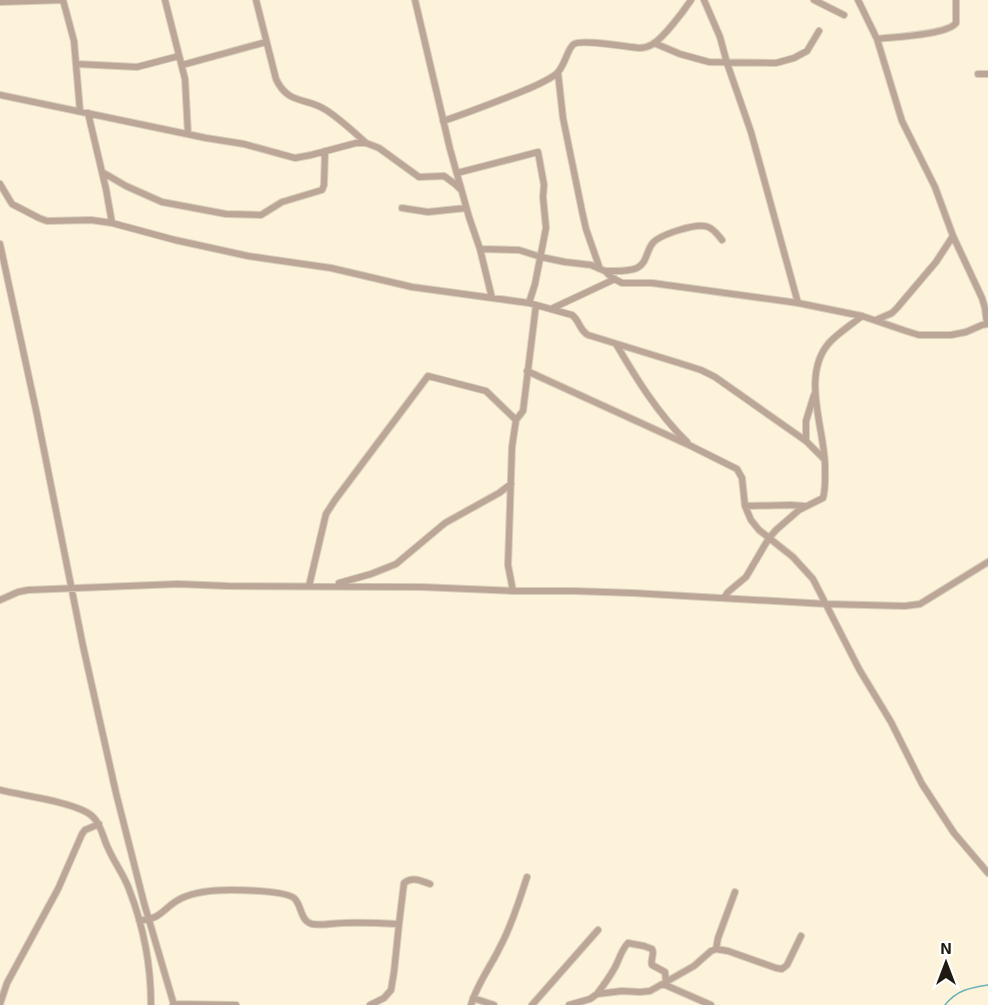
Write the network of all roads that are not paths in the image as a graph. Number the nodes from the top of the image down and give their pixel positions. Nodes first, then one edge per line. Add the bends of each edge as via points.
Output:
1 (63, 0) edge
2 (165, 0) edge
3 (256, 0) edge
4 (415, 0) edge
5 (691, 0) edge
6 (704, 0) edge
7 (814, 0) edge
8 (858, 0) edge
9 (956, 0) edge
10 (0, 2) edge
11 (844, 15) dead end
12 (819, 31) dead end
13 (877, 39) junction
14 (266, 42) junction
15 (654, 43) junction
16 (179, 56) junction
17 (727, 63) junction
18 (77, 64) junction
19 (182, 66) junction
20 (558, 73) junction
21 (978, 74) dead end
22 (988, 74) edge
23 (0, 94) edge
24 (80, 111) junction
25 (88, 112) junction
26 (443, 121) junction
27 (188, 134) junction
28 (366, 143) junction
29 (325, 151) junction
30 (102, 172) junction
31 (457, 173) junction
32 (0, 184) edge
33 (461, 190) junction
34 (402, 208) dead end
35 (466, 208) junction
36 (112, 224) junction
37 (953, 236) junction
38 (722, 240) dead end
39 (0, 244) edge
40 (480, 249) junction
41 (541, 257) junction
42 (602, 270) junction
43 (615, 279) junction
44 (492, 298) junction
45 (985, 298) edge
46 (798, 303) junction
47 (532, 304) junction
48 (552, 308) junction
49 (862, 316) junction
50 (876, 320) junction
51 (987, 324) edge
52 (615, 344) junction
53 (527, 371) junction
54 (815, 392) junction
55 (516, 420) junction
56 (806, 421) junction
57 (793, 432) junction
58 (806, 441) junction
59 (689, 445) junction
60 (824, 459) junction
61 (511, 484) junction
62 (745, 506) junction
63 (807, 507) junction
64 (769, 538) junction
65 (988, 562) edge
66 (309, 586) junction
67 (328, 586) junction
68 (72, 589) junction
69 (513, 591) junction
70 (724, 598) junction
71 (0, 600) edge
72 (826, 604) junction
73 (0, 790) edge
74 (99, 824) junction
75 (988, 873) edge
76 (526, 877) dead end
77 (430, 884) dead end
78 (735, 892) dead end
79 (139, 920) junction
80 (149, 920) junction
81 (399, 924) junction
82 (598, 930) dead end
83 (801, 936) dead end
84 (716, 950) junction
85 (3, 983) edge
86 (664, 983) junction
87 (597, 994) junction
88 (472, 1002) edge
89 (173, 1004) edge
90 (0, 1005) edge
91 (151, 1005) edge
92 (236, 1005) edge
93 (370, 1005) edge
94 (494, 1005) edge
95 (532, 1005) edge
96 (569, 1005) edge
97 (711, 1005) edge

1 - 10 street
1 - 18 street
2 - 16 street
3 - 14 street
4 - 26 street
5 - 15 street
6 - 17 street
7 - 11 street
8 - 13 street
9 - 13 street via 956,23 952,28
12 - 17 street via 807,51 794,58 776,63
13 - 37 street via 902,121 935,187
14 - 19 street
14 - 28 street via 284,93 327,111
15 - 17 street via 709,62
15 - 20 street via 639,48 577,43 571,46
16 - 18 street via 137,66
16 - 19 street
17 - 46 street via 751,132
18 - 24 street
19 - 27 street
20 - 26 street via 540,84
20 - 42 street via 563,118 586,229
21 - 22 street
23 - 24 street
24 - 25 street
25 - 27 street
25 - 30 street
26 - 31 street
27 - 29 street via 260,147 286,157
28 - 29 street
28 - 33 street via 419,177 444,176
29 - 30 street via 322,190 282,202 258,216 162,202
30 - 36 street
31 - 33 street
31 - 41 street via 538,152 546,228
32 - 36 street via 12,204 39,219
33 - 35 street
34 - 35 street via 428,212
35 - 40 street
36 - 44 street via 248,256
37 - 45 street
37 - 50 street via 897,308
38 - 42 street via 705,226 677,231 655,241 639,267
39 - 68 street
40 - 41 street via 519,250
40 - 44 street
41 - 42 street
41 - 47 street
42 - 43 street
43 - 46 street
43 - 48 street
44 - 47 street
45 - 51 street
46 - 49 street
47 - 48 street
47 - 53 street
48 - 52 street via 577,319 585,333
49 - 50 street
49 - 54 street via 825,349 817,369
50 - 51 street via 919,335 935,336 966,332
52 - 57 street via 701,370
52 - 59 street via 673,429
53 - 55 street via 523,411
53 - 59 street
54 - 56 street
54 - 60 street
55 - 61 street
55 - 66 street via 486,391 428,376 326,514
56 - 57 street
56 - 58 street
57 - 58 street
58 - 60 street
59 - 62 street via 737,469
60 - 63 street via 824,495
61 - 67 street via 445,523 396,564
61 - 69 street via 508,565
62 - 63 street
62 - 64 street via 751,520
63 - 64 street
64 - 70 street via 746,577
64 - 72 street via 813,579
65 - 72 street via 914,606
66 - 67 street
66 - 68 street via 178,584
67 - 69 street
68 - 71 street via 28,590
68 - 80 street via 116,793
69 - 70 street
70 - 72 street
72 - 75 street via 922,784 954,833
73 - 74 street via 69,805 89,814
74 - 79 street via 129,888
74 - 85 street via 83,831 62,881
76 - 88 street via 506,935
77 - 81 street via 414,879 404,883
78 - 84 street
79 - 80 street
79 - 91 street
80 - 81 street via 185,897 233,890 291,896 311,924
80 - 89 street
81 - 93 street via 391,990
82 - 95 street
83 - 84 street via 782,969
84 - 86 street
85 - 90 street
86 - 87 street via 645,992
86 - 87 street via 665,971 652,965 652,949 628,943
86 - 97 street
87 - 96 street
88 - 94 street
89 - 92 street

